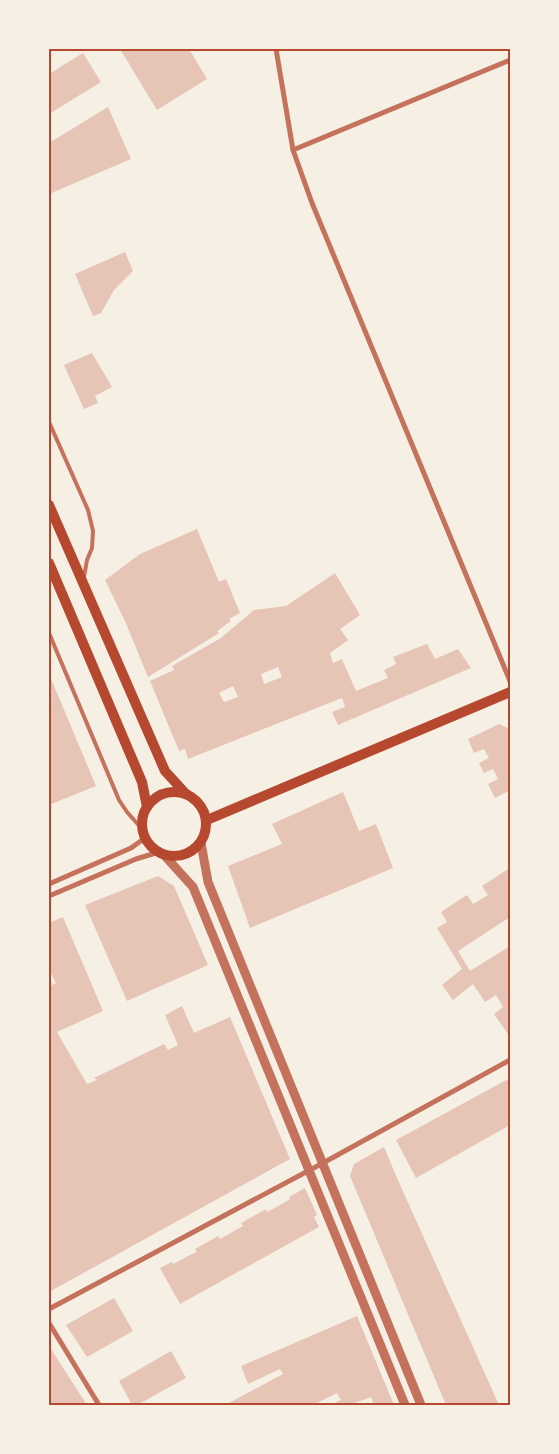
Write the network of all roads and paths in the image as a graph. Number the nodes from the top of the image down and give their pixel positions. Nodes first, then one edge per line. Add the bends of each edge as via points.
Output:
1 (276, 49) edge
2 (510, 60) edge
3 (293, 150) junction
4 (49, 422) edge
5 (49, 505) edge
6 (49, 563) edge
7 (84, 586) junction
8 (49, 633) edge
9 (510, 681) edge
10 (510, 692) edge
11 (186, 794) junction
12 (147, 807) junction
13 (207, 820) junction
14 (144, 834) junction
15 (201, 843) junction
16 (161, 853) junction
17 (49, 884) edge
18 (49, 896) edge
19 (510, 1060) edge
20 (323, 1163) junction
21 (309, 1170) junction
22 (49, 1309) edge
23 (49, 1323) edge
24 (99, 1405) edge
25 (405, 1405) edge
26 (421, 1405) edge

1 - 3 street
2 - 3 street
3 - 9 street
4 - 7 lane via 88,510 92,548 84,571
5 - 7 main road
6 - 12 main road via 142,782
7 - 11 main road via 165,771
8 - 14 lane via 119,800
10 - 13 main road
11 - 12 main road via 162,794
11 - 13 main road via 198,802
12 - 14 main road via 142,818
13 - 15 main road
14 - 16 main road via 150,846
14 - 17 street via 131,848
15 - 16 main road via 185,854
15 - 20 street via 208,882
16 - 18 street via 136,859
16 - 21 street via 193,887
19 - 20 street
20 - 21 street
20 - 26 street
21 - 22 street
21 - 25 street
23 - 24 street

